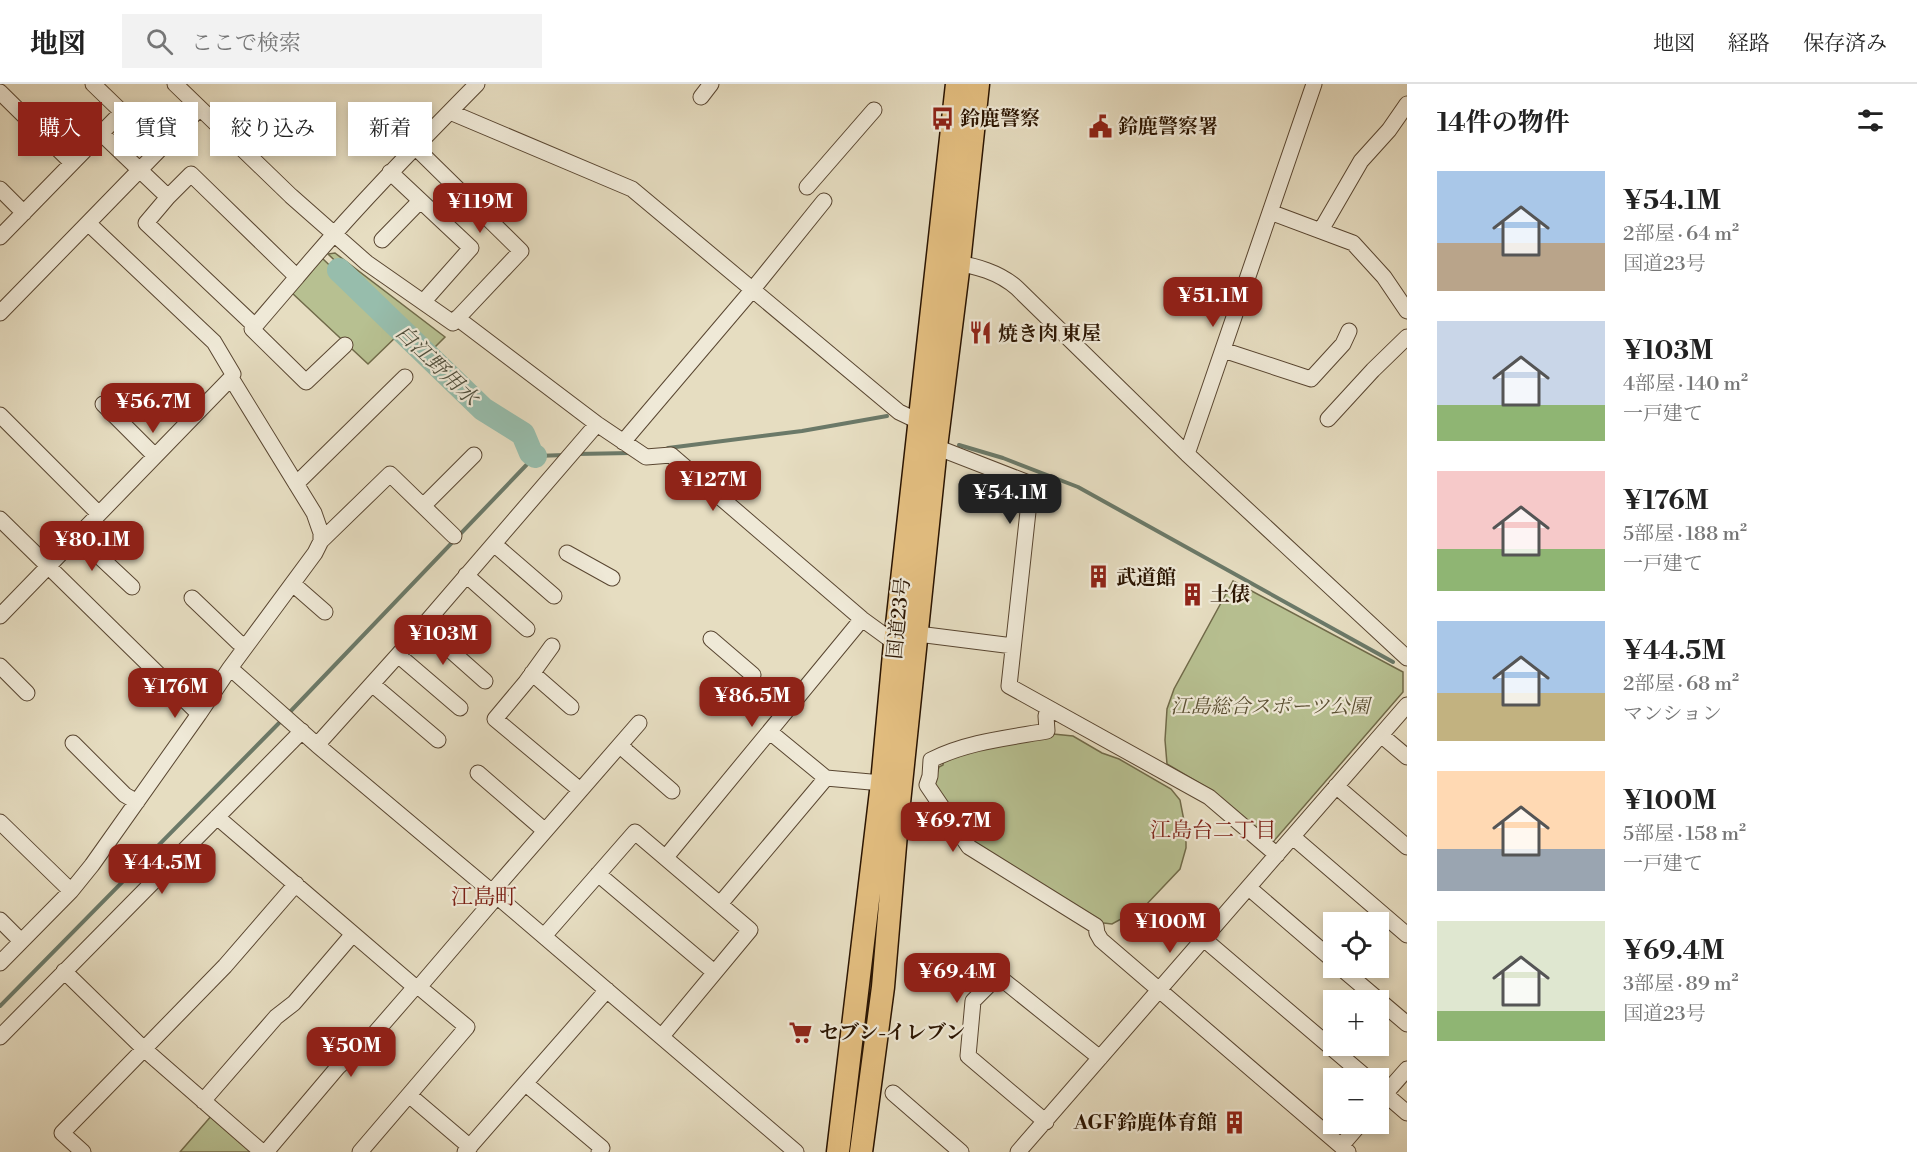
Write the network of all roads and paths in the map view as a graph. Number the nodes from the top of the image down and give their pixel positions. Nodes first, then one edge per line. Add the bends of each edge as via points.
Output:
1 (93, 84) edge
2 (175, 84) edge
3 (477, 84) edge
4 (711, 84) edge
5 (957, 84) edge
6 (978, 84) edge
7 (1314, 84) edge
8 (0, 92) edge
9 (701, 97) dead end
10 (1407, 104) edge
11 (200, 108) junction
12 (874, 110) dead end
13 (450, 112) junction
14 (432, 130) edge
15 (102, 134) joint
16 (79, 156) edge
17 (406, 156) edge
18 (424, 156) edge
19 (72, 163) junction
20 (140, 170) junction
21 (390, 172) junction
22 (807, 187) dead end
23 (0, 189) edge
24 (168, 197) junction
25 (420, 201) junction
26 (824, 201) dead end
27 (1270, 212) junction
28 (24, 213) junction
29 (88, 223) junction
30 (1321, 230) junction
31 (333, 234) junction
32 (0, 237) edge
33 (382, 240) dead end
34 (948, 261) junction
35 (297, 277) junction
36 (753, 290) junction
37 (423, 301) junction
38 (1407, 310) edge
39 (0, 313) edge
40 (455, 321) junction
41 (250, 330) junction
42 (1349, 331) dead end
43 (1407, 337) edge
44 (345, 345) dead end
45 (1223, 350) junction
46 (405, 377) dead end
47 (231, 378) junction
48 (103, 404) dead end
49 (0, 415) edge
50 (1328, 419) dead end
51 (920, 422) junction
52 (597, 424) junction
53 (627, 444) junction
54 (936, 447) junction
55 (1187, 454) junction
56 (474, 455) dead end
57 (155, 456) junction
58 (296, 484) junction
59 (423, 506) junction
60 (99, 514) junction
61 (0, 519) edge
62 (80, 534) junction
63 (454, 536) dead end
64 (321, 541) junction
65 (494, 543) junction
66 (567, 553) dead end
67 (48, 567) junction
68 (466, 575) junction
69 (612, 578) dead end
70 (293, 584) junction
71 (132, 587) dead end
72 (554, 596) dead end
73 (192, 598) dead end
74 (325, 612) dead end
75 (0, 616) edge
76 (862, 619) junction
77 (423, 626) junction
78 (527, 628) dead end
79 (918, 634) junction
80 (711, 639) dead end
81 (895, 643) junction
82 (246, 646) junction
83 (552, 646) dead end
84 (1013, 646) junction
85 (398, 655) junction
86 (1407, 658) edge
87 (0, 666) edge
88 (230, 668) junction
89 (532, 673) junction
90 (753, 675) dead end
91 (485, 681) dead end
92 (372, 684) junction
93 (27, 693) dead end
94 (1407, 705) edge
95 (571, 707) dead end
96 (460, 708) dead end
97 (1048, 708) junction
98 (199, 714) junction
99 (639, 723) dead end
100 (298, 727) junction
101 (770, 732) junction
102 (1381, 735) junction
103 (438, 740) dead end
104 (73, 743) dead end
105 (622, 744) junction
106 (317, 746) junction
107 (1407, 757) edge
108 (478, 773) dead end
109 (826, 777) junction
110 (882, 783) junction
111 (1336, 786) junction
112 (580, 790) junction
113 (672, 791) dead end
114 (137, 802) junction
115 (217, 817) junction
116 (0, 822) edge
117 (544, 830) junction
118 (1293, 837) junction
119 (1407, 847) edge
120 (1276, 855) junction
121 (666, 857) junction
122 (598, 874) junction
123 (296, 884) junction
124 (1249, 888) junction
125 (71, 891) junction
126 (494, 894) junction
127 (720, 904) junction
128 (0, 920) edge
129 (353, 934) junction
130 (1407, 935) edge
131 (544, 936) junction
132 (1205, 940) junction
133 (21, 941) junction
134 (1323, 952) edge
135 (0, 963) edge
136 (64, 971) junction
137 (714, 972) junction
138 (1353, 978) edge
139 (417, 987) junction
140 (607, 990) junction
141 (1160, 990) junction
142 (1407, 1024) edge
143 (662, 1036) junction
144 (0, 1037) edge
145 (144, 1049) junction
146 (1100, 1058) junction
147 (1355, 1068) edge
148 (1407, 1068) edge
149 (526, 1084) junction
150 (1389, 1087) edge
151 (893, 1093) dead end
152 (409, 1095) junction
153 (203, 1101) junction
154 (1389, 1101) edge
155 (1407, 1113) edge
156 (1046, 1122) junction
157 (1354, 1134) edge
158 (467, 1149) edge
159 (1345, 1149) edge
160 (83, 1152) edge
161 (262, 1152) edge
162 (266, 1152) edge
163 (360, 1152) edge
164 (599, 1152) edge
165 (796, 1152) edge
166 (838, 1152) edge
167 (861, 1152) edge
168 (961, 1152) edge
169 (1018, 1152) edge

1 - 15 street via 122,112
2 - 11 street
3 - 13 street
4 - 9 street
5 - 34 highway, 国道23号
6 - 34 highway, 国道23号
7 - 27 street
8 - 19 street
10 - 30 street via 1361,161
11 - 20 street
11 - 31 street
12 - 22 street
13 - 14 street
13 - 36 street via 632,189
15 - 20 street
16 - 19 street
17 - 21 street
18 - 40 street via 521,251
19 - 28 street
20 - 24 street
20 - 29 street
21 - 25 street
21 - 31 street
23 - 28 street
24 - 35 street via 191,174
24 - 41 street via 146,222
25 - 33 street
25 - 37 street via 471,248
26 - 36 street
27 - 30 street
27 - 45 street
28 - 32 street
29 - 39 street
29 - 47 street via 214,342 233,374
30 - 38 street via 1353,243
31 - 35 street
31 - 37 street
34 - 51 highway, 国道23号
34 - 54 highway, 国道23号
34 - 55 street via 1006,278
35 - 41 street
36 - 51 street via 899,412
36 - 53 street
37 - 40 street
40 - 52 street
41 - 44 street via 306,382
42 - 45 street via 1343,344 1311,379
43 - 50 street
45 - 55 street
46 - 58 street
47 - 57 street
47 - 58 street
48 - 57 street
49 - 60 street
51 - 81 highway, 国道23号
52 - 53 street
52 - 65 street
53 - 76 street via 646,457 671,454
54 - 79 highway, 国道23号
54 - 84 street via 1031,484
55 - 86 street
56 - 59 street
57 - 60 street
58 - 64 street via 319,523
59 - 63 street
59 - 64 street via 390,474
60 - 62 street
61 - 67 street
62 - 67 street
62 - 71 street
64 - 70 street
65 - 68 street
65 - 72 street
66 - 69 street
67 - 75 street
67 - 98 street
68 - 77 street
68 - 78 street
70 - 74 street
70 - 82 street
73 - 82 street
76 - 81 street
76 - 101 street
77 - 85 street
77 - 91 street
79 - 84 street
79 - 167 highway, 国道23号 via 883,987
80 - 90 street
81 - 110 highway, 国道23号
82 - 88 street
83 - 89 street
84 - 97 street via 1009,686
85 - 92 street
85 - 96 street
87 - 93 street
88 - 98 street
88 - 100 street
89 - 95 street
89 - 112 street via 495,719
92 - 103 street
92 - 106 street
94 - 102 street
97 - 120 street via 1209,797
97 - 141 street via 1047,731 974,744 931,760 927,785 969,847 1096,926 1101,940
98 - 114 street
99 - 105 street
100 - 106 street
100 - 115 street
101 - 109 street
101 - 121 street
102 - 107 street
102 - 111 street
104 - 114 street
105 - 112 street
105 - 113 street
106 - 126 street
108 - 117 street
109 - 110 street
109 - 127 street
110 - 166 highway, 国道23号
111 - 118 street
111 - 119 street
112 - 117 street
114 - 125 street
115 - 123 street
115 - 136 street
116 - 125 street
117 - 126 street
118 - 120 street
118 - 130 street
120 - 124 street
121 - 122 street via 635,832
121 - 127 street
122 - 131 street
122 - 137 street
123 - 129 street
123 - 145 street via 225,966
124 - 132 street
124 - 134 street
125 - 133 street
126 - 131 street
126 - 139 street
127 - 137 street via 750,930
128 - 133 street
129 - 139 street
129 - 153 street
131 - 140 street
132 - 141 street
132 - 147 street
133 - 135 street
136 - 144 street
136 - 145 street
137 - 143 street
138 - 142 street
139 - 152 street via 467,1027
139 - 162 street via 338,1067
140 - 143 street
140 - 149 street
141 - 146 street
141 - 159 street
143 - 165 street
145 - 153 street
145 - 160 street via 62,1133
146 - 156 street
146 - 156 street via 998,976 974,1001 968,1056
148 - 150 street
149 - 158 street
149 - 164 street via 602,1148
151 - 168 street
152 - 158 street
152 - 163 street
153 - 161 street
154 - 155 street
156 - 169 street
157 - 159 street

